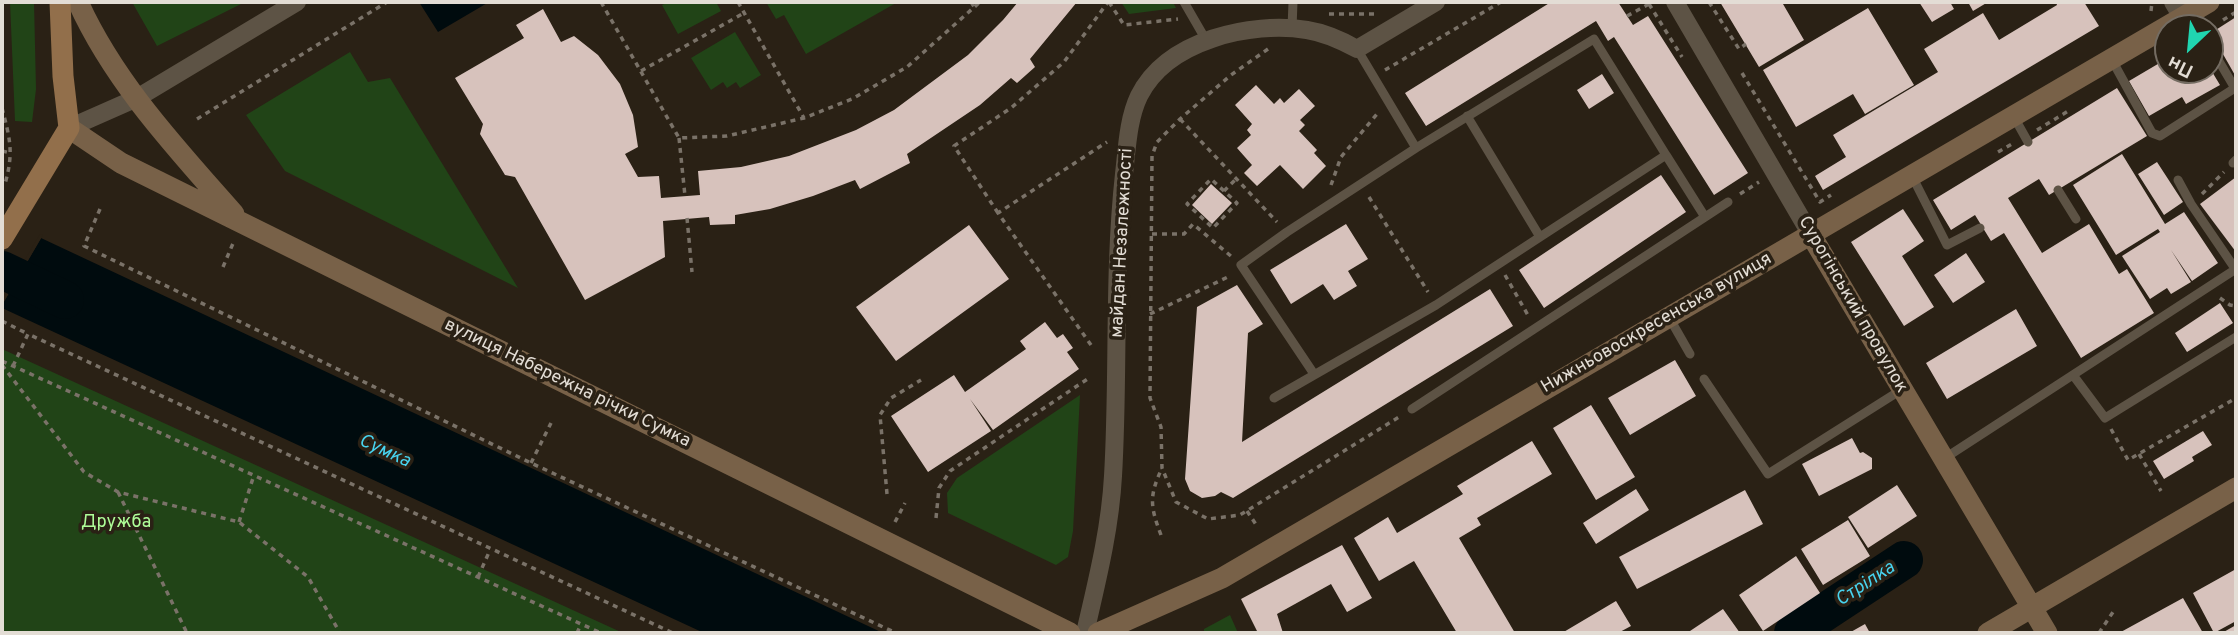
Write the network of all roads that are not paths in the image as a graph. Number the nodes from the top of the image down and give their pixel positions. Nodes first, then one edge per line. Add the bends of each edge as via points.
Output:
1 (60, 2) edge
2 (78, 2) edge
3 (297, 2) edge
4 (1184, 2) edge
5 (1293, 2) edge
6 (1436, 2) edge
7 (1675, 2) edge
8 (2191, 12) edge
9 (1292, 28) junction
10 (1206, 40) junction
11 (1357, 49) junction
12 (2112, 60) junction
13 (2224, 69) edge
14 (2236, 89) edge
15 (136, 98) junction
16 (1467, 116) junction
17 (2014, 117) junction
18 (69, 128) junction
19 (2028, 142) dead end
20 (1416, 148) junction
21 (1667, 155) junction
22 (1911, 174) junction
23 (2178, 180) dead end
24 (2058, 190) dead end
25 (1728, 202) road end
26 (1705, 217) junction
27 (2076, 219) dead end
28 (242, 223) junction
29 (1980, 228) dead end
30 (1811, 235) junction
31 (1540, 236) junction
32 (2, 239) edge
33 (2236, 269) edge
34 (1669, 317) junction
35 (2236, 337) edge
36 (1689, 354) dead end
37 (1314, 374) junction
38 (2073, 375) junction
39 (1704, 379) dead end
40 (1902, 390) junction
41 (1274, 398) dead end
42 (1412, 409) road end
43 (1944, 459) junction
44 (2236, 488) edge
45 (2031, 608) junction
46 (1070, 633) edge
47 (1085, 633) edge
48 (1098, 633) edge
49 (1988, 633) edge
50 (2047, 633) edge

1 - 18 main road
2 - 15 street via 90,29
3 - 15 street
4 - 10 lane
5 - 9 lane
6 - 11 street
7 - 30 street, Сурогінський провулок
8 - 12 street, Нижньовоскресенська вулиця
9 - 10 street, майдан Незалежності via 1256,29
9 - 11 street, майдан Незалежності via 1335,37
10 - 47 street, майдан Незалежності via 1176,55 1153,75 1139,97 1129,131 1121,203 1113,477 1107,535
11 - 20 lane
12 - 14 lane via 2152,133 2160,136
12 - 17 street, Нижньовоскресенська вулиця
13 - 14 lane
15 - 18 street
15 - 28 street
16 - 20 lane
16 - 21 lane via 1594,39
16 - 31 lane
17 - 19 lane
17 - 22 street, Нижньовоскресенська вулиця
18 - 28 street, вулиця Набережна річки Сумка via 121,163
18 - 32 main road
20 - 37 lane via 1241,265
21 - 26 lane
21 - 31 lane
22 - 29 lane via 1947,245
22 - 30 street, Нижньовоскресенська вулиця
23 - 33 lane
24 - 27 lane
25 - 26 lane
26 - 42 lane
28 - 46 street, вулиця Набережна річки Сумка
30 - 34 street, Нижньовоскресенська вулиця
30 - 40 street, Сурогінський провулок
31 - 37 lane via 1436,305
33 - 38 lane
34 - 36 lane
34 - 48 street, Нижньовоскресенська вулиця via 1222,578
35 - 38 lane via 2105,418
37 - 41 lane
38 - 43 lane
39 - 40 lane via 1768,474
40 - 43 street, Сурогінський провулок
43 - 45 street, Сурогінський провулок
44 - 45 street
45 - 49 street
45 - 50 street, Сурогінський провулок

